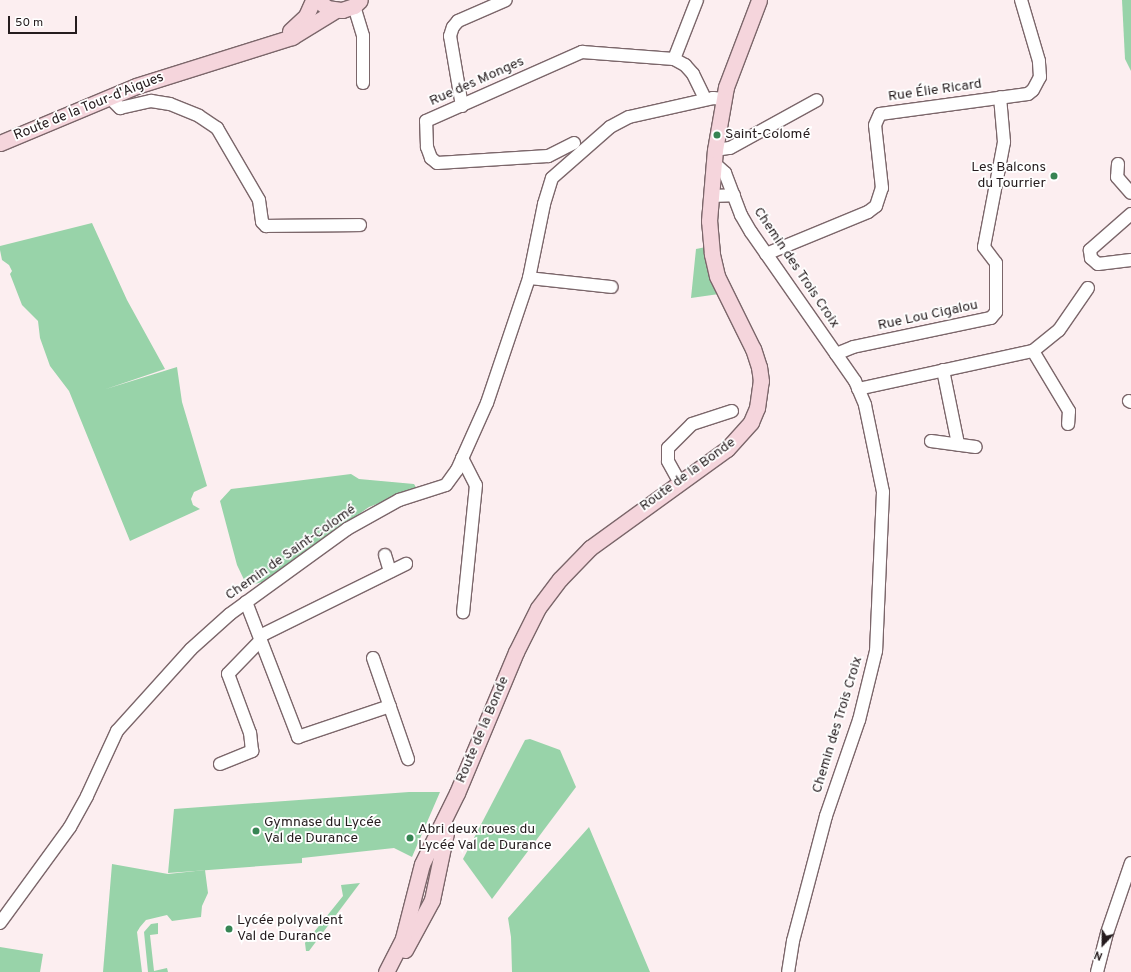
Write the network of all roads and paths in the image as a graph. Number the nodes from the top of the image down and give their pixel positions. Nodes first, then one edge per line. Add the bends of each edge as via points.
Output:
1 (313, 0) edge
2 (318, 0) edge
3 (506, 0) edge
4 (697, 0) edge
5 (759, 0) edge
6 (1020, 0) edge
7 (359, 2) edge
8 (336, 10) junction
9 (271, 44) junction
10 (674, 59) junction
11 (363, 83) dead end
12 (109, 96) junction
13 (1000, 97) junction
14 (705, 99) junction
15 (723, 99) junction
16 (817, 100) dead end
17 (462, 106) junction
18 (0, 143) edge
19 (574, 143) dead end
20 (715, 156) junction
21 (1118, 164) dead end
22 (1131, 193) edge
23 (734, 195) junction
24 (711, 196) junction
25 (1131, 214) edge
26 (360, 225) dead end
27 (766, 254) junction
28 (1131, 260) edge
29 (529, 278) junction
30 (612, 287) dead end
31 (1088, 288) dead end
32 (1033, 351) junction
33 (836, 354) junction
34 (942, 370) junction
35 (858, 389) junction
36 (732, 411) dead end
37 (1068, 424) dead end
38 (931, 441) dead end
39 (958, 444) junction
40 (976, 447) dead end
41 (462, 458) junction
42 (680, 483) junction
43 (385, 555) dead end
44 (406, 564) dead end
45 (390, 571) junction
46 (246, 602) junction
47 (464, 612) dead end
48 (260, 638) junction
49 (373, 658) dead end
50 (390, 706) junction
51 (408, 759) dead end
52 (220, 764) dead end
53 (457, 793) junction
54 (1131, 864) edge
55 (0, 923) edge
56 (386, 972) edge
57 (394, 972) edge
58 (788, 972) edge
59 (1097, 972) edge

1 - 9 main road, Route de la Tour-d'Aigues via 302,21
2 - 8 main road via 327,8
3 - 17 street via 458,21 453,27 450,36
4 - 10 street
5 - 15 main road, Route de la Bonde
6 - 13 street, Rue Élie Ricard via 1039,61 1040,77 1028,94
7 - 8 main road, Route de la Tour-d'Aigues
7 - 11 street via 363,36
8 - 9 main road, Route de la Tour-d'Aigues via 292,36
9 - 12 main road, Route de la Tour-d'Aigues
10 - 14 street via 685,65 693,74
10 - 17 street, Rue des Monges via 582,52
12 - 18 main road, Route de la Tour-d'Aigues
12 - 26 street via 120,108 151,101 170,104 199,116 217,128 259,200 262,222 266,226
13 - 27 street, Rue Élie Ricard via 880,114 875,125 882,188 876,206 868,212
13 - 33 street, Rue Lou Cigalou via 1004,142 984,247 996,263 996,312 991,318 853,347
14 - 15 street, Chemin de Saint-Colomé
14 - 29 street, Chemin de Saint-Colomé via 629,117 610,127 552,178
15 - 20 main road, Route de la Bonde
16 - 20 street
17 - 19 street, Rue des Monges via 426,121 427,147 431,158 437,163 548,156
20 - 23 street, Chemin des Trois Croix
20 - 24 main road, Route de la Bonde
21 - 22 street via 1118,177
23 - 24 street
23 - 27 street, Chemin des Trois Croix via 741,215
24 - 42 main road, Route de la Bonde via 709,234 715,266 725,295 753,349 761,381 757,408 741,436
25 - 28 street via 1090,250 1091,258 1098,264
27 - 33 street, Chemin des Trois Croix
29 - 30 street
29 - 41 street, Chemin de Saint-Colomé via 487,403
31 - 32 street via 1060,330
32 - 34 street
32 - 37 street via 1069,411
33 - 35 street, Chemin des Trois Croix
34 - 35 street
34 - 39 street
35 - 58 street, Chemin des Trois Croix via 865,405 883,492 876,651 859,720 826,816 793,941
36 - 42 street via 692,424 668,448 668,461
38 - 39 street
39 - 40 street
41 - 46 street, Chemin de Saint-Colomé via 446,485 399,500 347,529
41 - 47 street via 476,485
42 - 53 main road, Route de la Bonde via 590,548 546,596 527,627
43 - 45 street
44 - 45 street
45 - 48 street
46 - 48 street
46 - 55 street, Chemin de Saint-Colomé via 192,648 117,731 70,827
48 - 50 street via 298,737
48 - 52 street via 228,674 250,733 252,751
49 - 50 street
50 - 51 street
53 - 56 main road, Route de la Bonde via 422,864 403,938
53 - 57 main road, Route de la Bonde via 441,846 432,900
54 - 59 street via 1107,933

